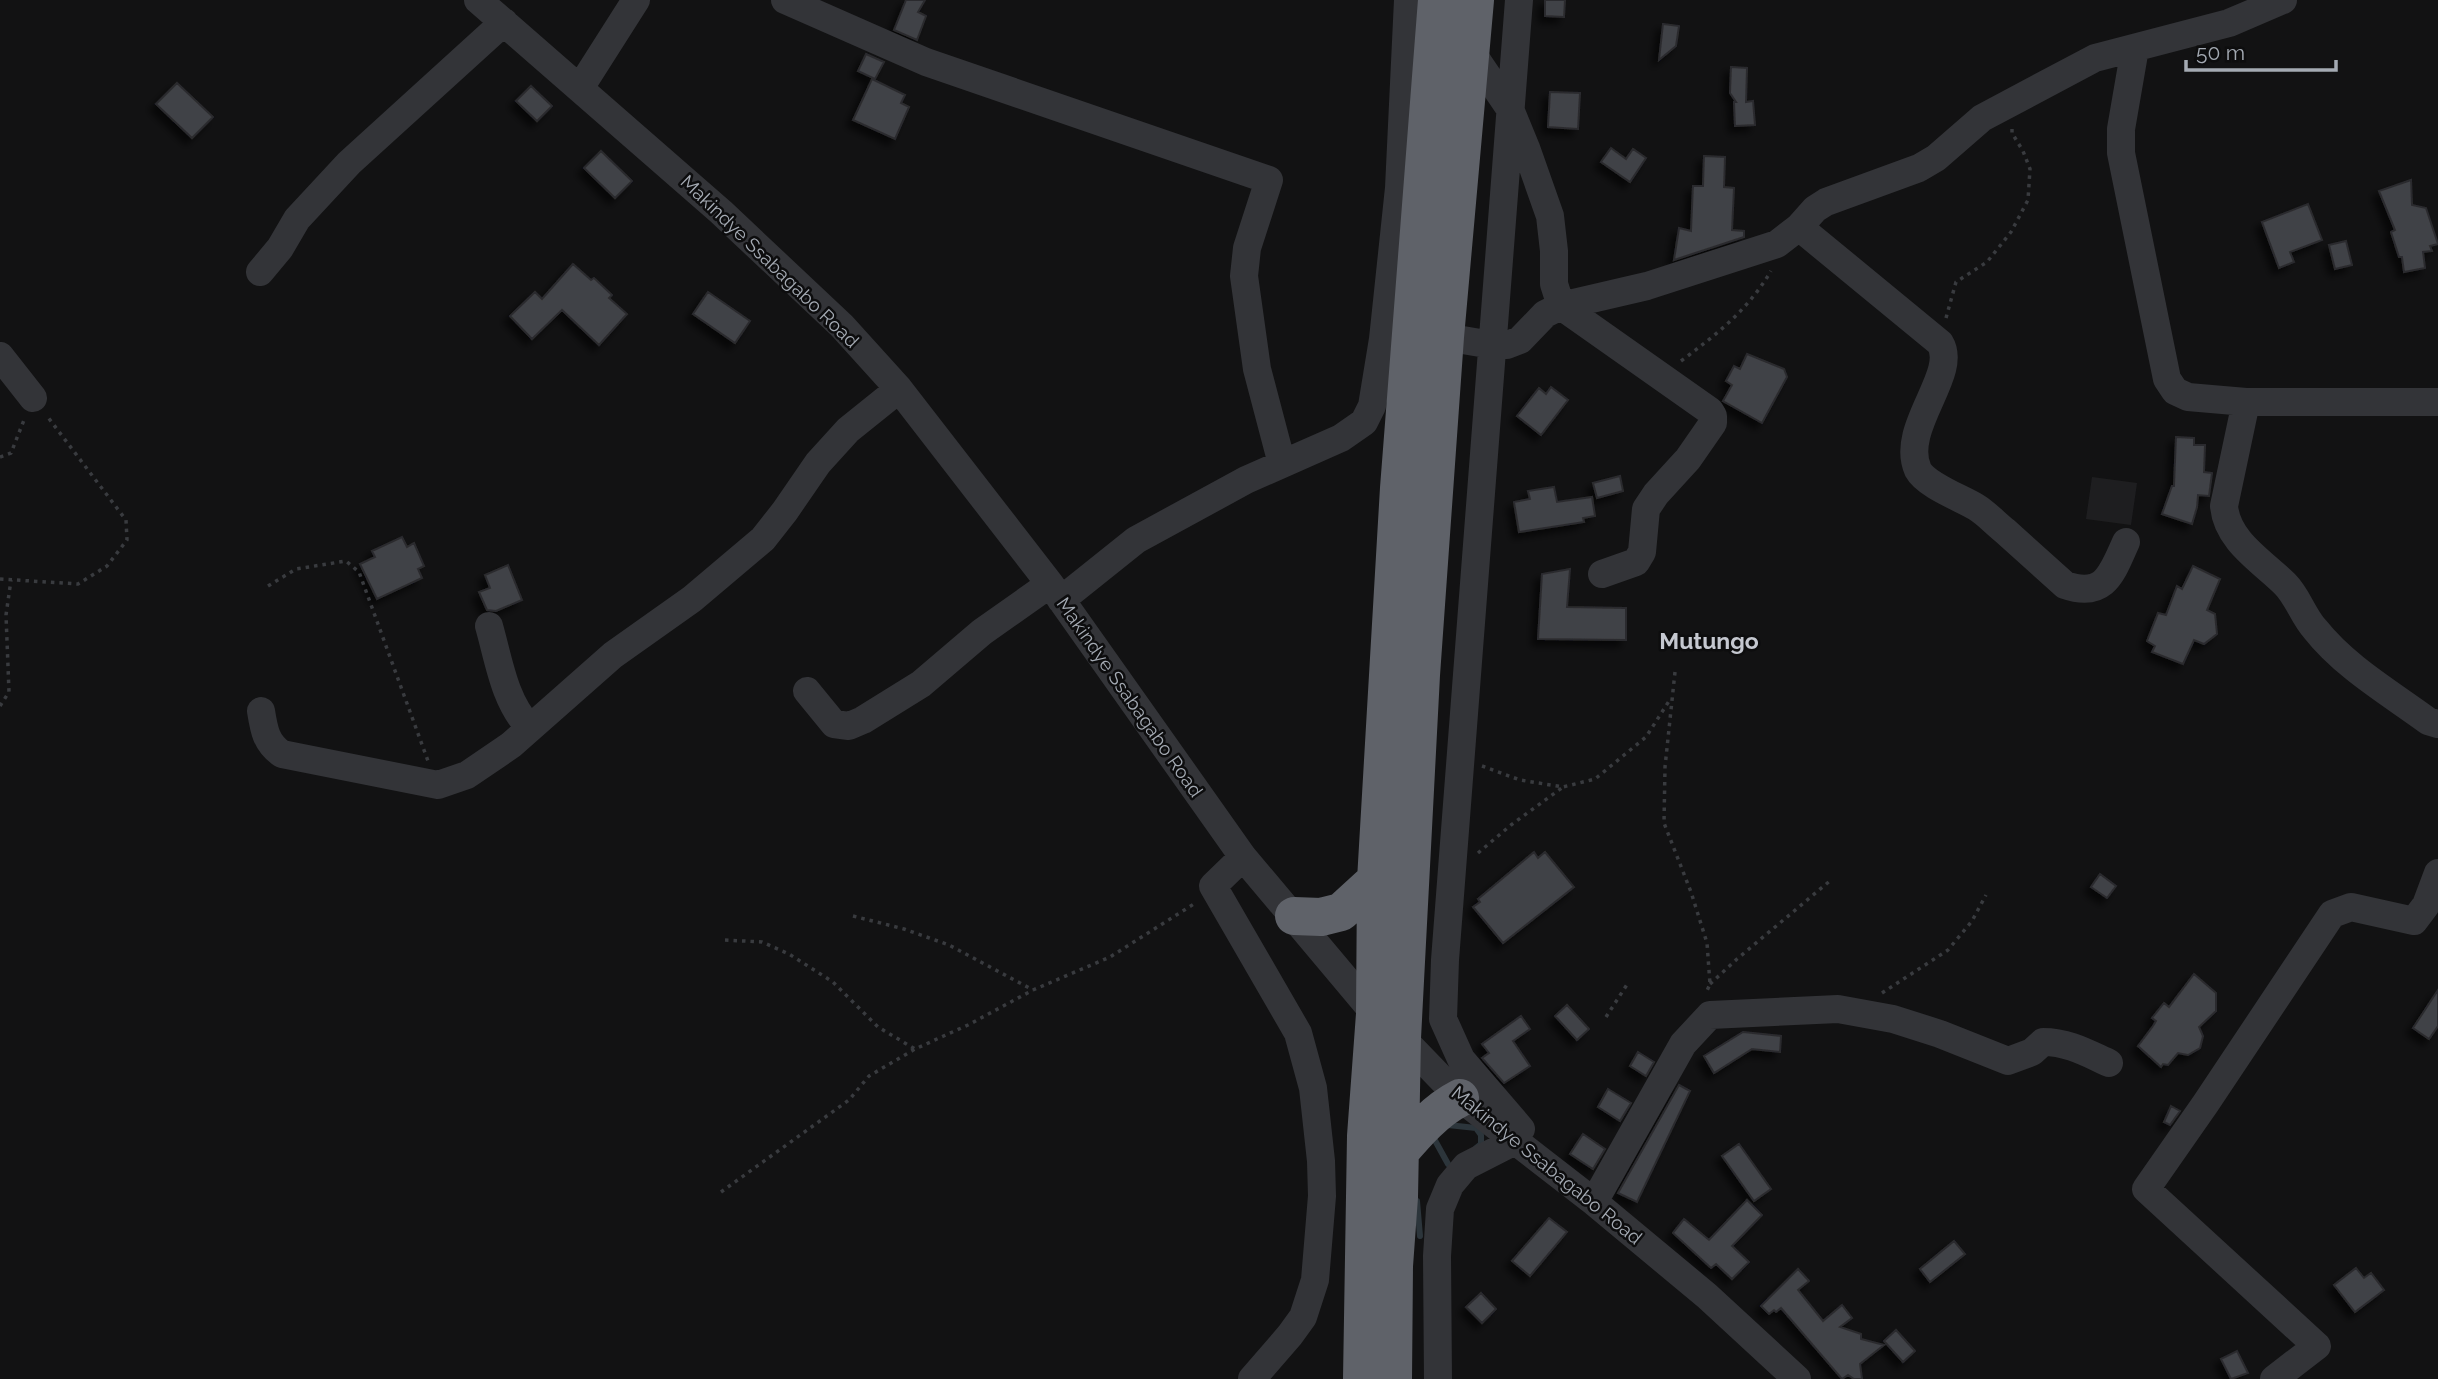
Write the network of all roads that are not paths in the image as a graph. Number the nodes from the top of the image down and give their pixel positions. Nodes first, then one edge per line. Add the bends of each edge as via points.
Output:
1 (478, 0) edge
2 (636, 0) edge
3 (785, 0) edge
4 (1408, 0) edge
5 (1437, 0) edge
6 (1475, 0) edge
7 (1519, 0) edge
8 (2283, 0) edge
9 (504, 22) junction
10 (2135, 48) junction
11 (1472, 53) junction
12 (580, 88) junction
13 (1510, 109) junction
14 (1788, 236) junction
15 (260, 272) dead end
16 (1561, 306) junction
17 (1445, 337) junction
18 (1492, 345) junction
19 (0, 356) edge
20 (899, 390) junction
21 (33, 398) road end
22 (2246, 402) junction
23 (2438, 402) edge
24 (1282, 464) junction
25 (2126, 542) dead end
26 (1602, 574) dead end
27 (1055, 592) junction
28 (489, 626) dead end
29 (807, 691) dead end
30 (261, 711) dead end
31 (2438, 724) edge
32 (529, 727) junction
33 (1243, 857) junction
34 (2438, 873) edge
35 (1376, 880) junction
36 (1294, 916) junction
37 (1388, 1026) junction
38 (2109, 1063) dead end
39 (1460, 1098) junction
40 (1515, 1141) junction
41 (1399, 1153) junction
42 (1570, 1183) junction
43 (1594, 1202) junction
44 (1252, 1379) edge
45 (1362, 1379) edge
46 (1393, 1379) edge
47 (1438, 1379) edge
48 (1797, 1379) edge
49 (2274, 1379) edge

1 - 9 street, Makindye Ssabagabo Road
2 - 12 street
3 - 24 street via 926,62 1269,180 1247,248 1244,276 1257,369
4 - 24 street via 1399,188 1372,406 1357,428
5 - 35 highway via 1399,488
6 - 11 highway
7 - 13 street
8 - 10 street via 2229,23
9 - 12 street, Makindye Ssabagabo Road
9 - 15 street via 349,163 297,219
10 - 14 street via 2095,58 2022,95 1982,118 1936,158 1826,202
10 - 22 street via 2120,153 2167,379 2175,391 2188,397
11 - 13 street
11 - 17 highway
12 - 20 street, Makindye Ssabagabo Road via 732,221 842,326
13 - 16 street via 1550,216 1554,284
13 - 18 street
14 - 16 street via 1647,286
14 - 25 street via 1908,316 1940,343 1940,374 1916,435 1913,454 1919,472 1979,509 2065,585 2080,590 2099,587 2112,575
16 - 18 street via 1545,314 1520,340
16 - 26 street via 1713,416 1713,423 1688,459 1646,509 1642,552 1636,562
17 - 18 street
17 - 37 highway via 1421,675
18 - 42 street via 1443,1019 1461,1059
19 - 21 street
20 - 27 street, Makindye Ssabagabo Road
20 - 32 street via 848,430 763,539 692,599 613,655
22 - 23 street
22 - 31 street via 2224,506 2225,521 2239,541 2294,594 2315,629 2348,662
24 - 27 street via 1136,540
27 - 29 street via 982,632 920,684 849,726 834,724
27 - 33 street, Makindye Ssabagabo Road
28 - 32 street via 512,703
30 - 32 street via 265,735 282,754 438,785 467,775
33 - 36 street, Makindye Ssabagabo Road
33 - 44 street via 1213,886 1298,1033 1313,1088 1322,1196 1315,1280 1303,1317
34 - 49 street via 2426,905 2414,921 2351,907 2332,914 2146,1189 2317,1346
35 - 36 highway via 1341,912
35 - 37 highway
36 - 37 street, Makindye Ssabagabo Road
37 - 39 street, Makindye Ssabagabo Road
37 - 41 highway
37 - 45 highway via 1366,1136
38 - 43 street via 2057,1042 2043,1042 2032,1052 2008,1061 1893,1019 1838,1009 1710,1015 1690,1034
39 - 40 street, Makindye Ssabagabo Road
39 - 41 highway
40 - 42 street, Makindye Ssabagabo Road
40 - 47 street via 1465,1166 1440,1209
41 - 46 highway
42 - 43 street, Makindye Ssabagabo Road
43 - 48 street, Makindye Ssabagabo Road

